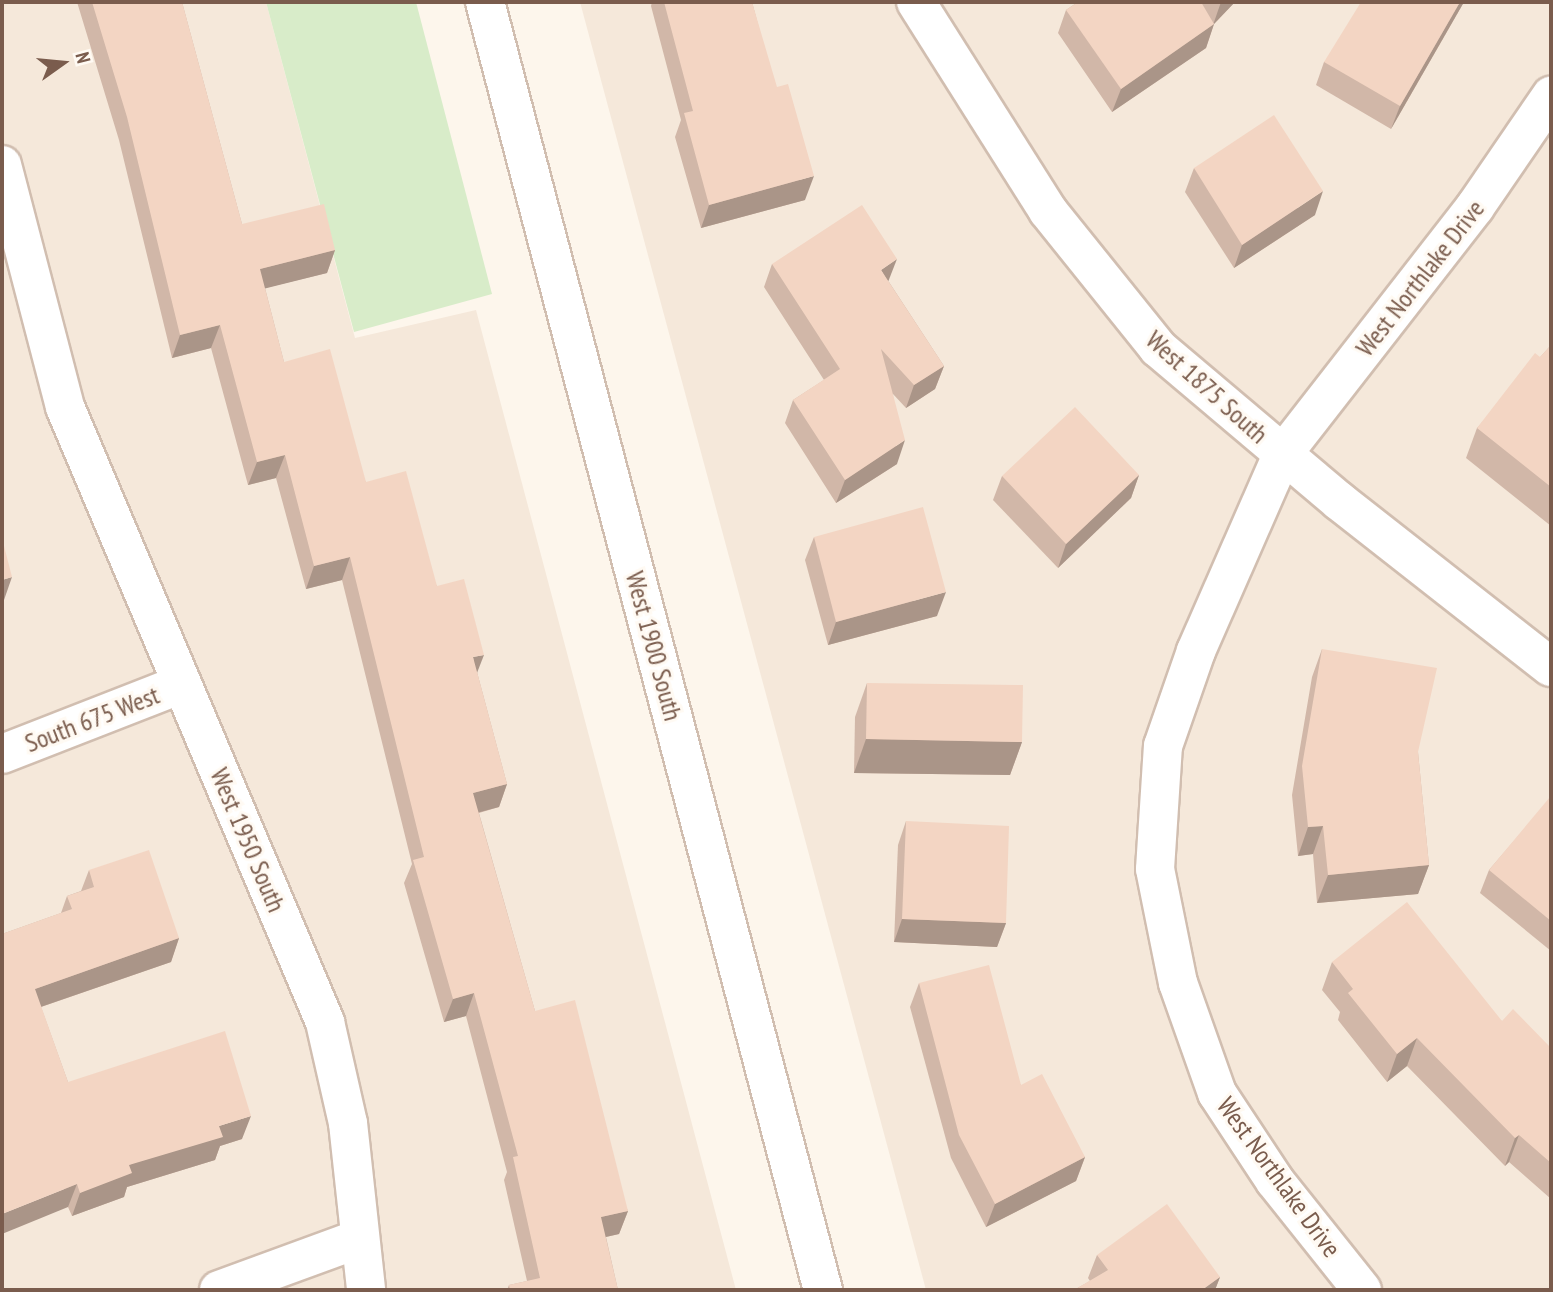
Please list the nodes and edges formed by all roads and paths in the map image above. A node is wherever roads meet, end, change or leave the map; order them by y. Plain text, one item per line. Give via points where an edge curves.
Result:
1 (485, 2) edge
2 (916, 2) edge
3 (1551, 96) edge
4 (2, 165) edge
5 (1282, 455) junction
6 (1551, 667) edge
7 (182, 684) junction
8 (2, 754) edge
9 (358, 1239) junction
10 (219, 1290) edge
11 (366, 1290) edge
12 (823, 1290) edge
13 (1362, 1290) edge

1 - 12 street, West 1900 South
2 - 5 street, West 1875 South via 1048,211 1158,348
3 - 5 street, West Northlake Drive via 1475,207
4 - 7 street, West 1950 South via 65,407
5 - 6 street, West 1875 South
5 - 13 street, West Northlake Drive via 1196,651 1163,746 1155,869 1178,984 1217,1093 1275,1181
7 - 8 street, South 675 West
7 - 9 street, West 1950 South via 325,1022 348,1122
9 - 10 street
9 - 11 street, West 1950 South

